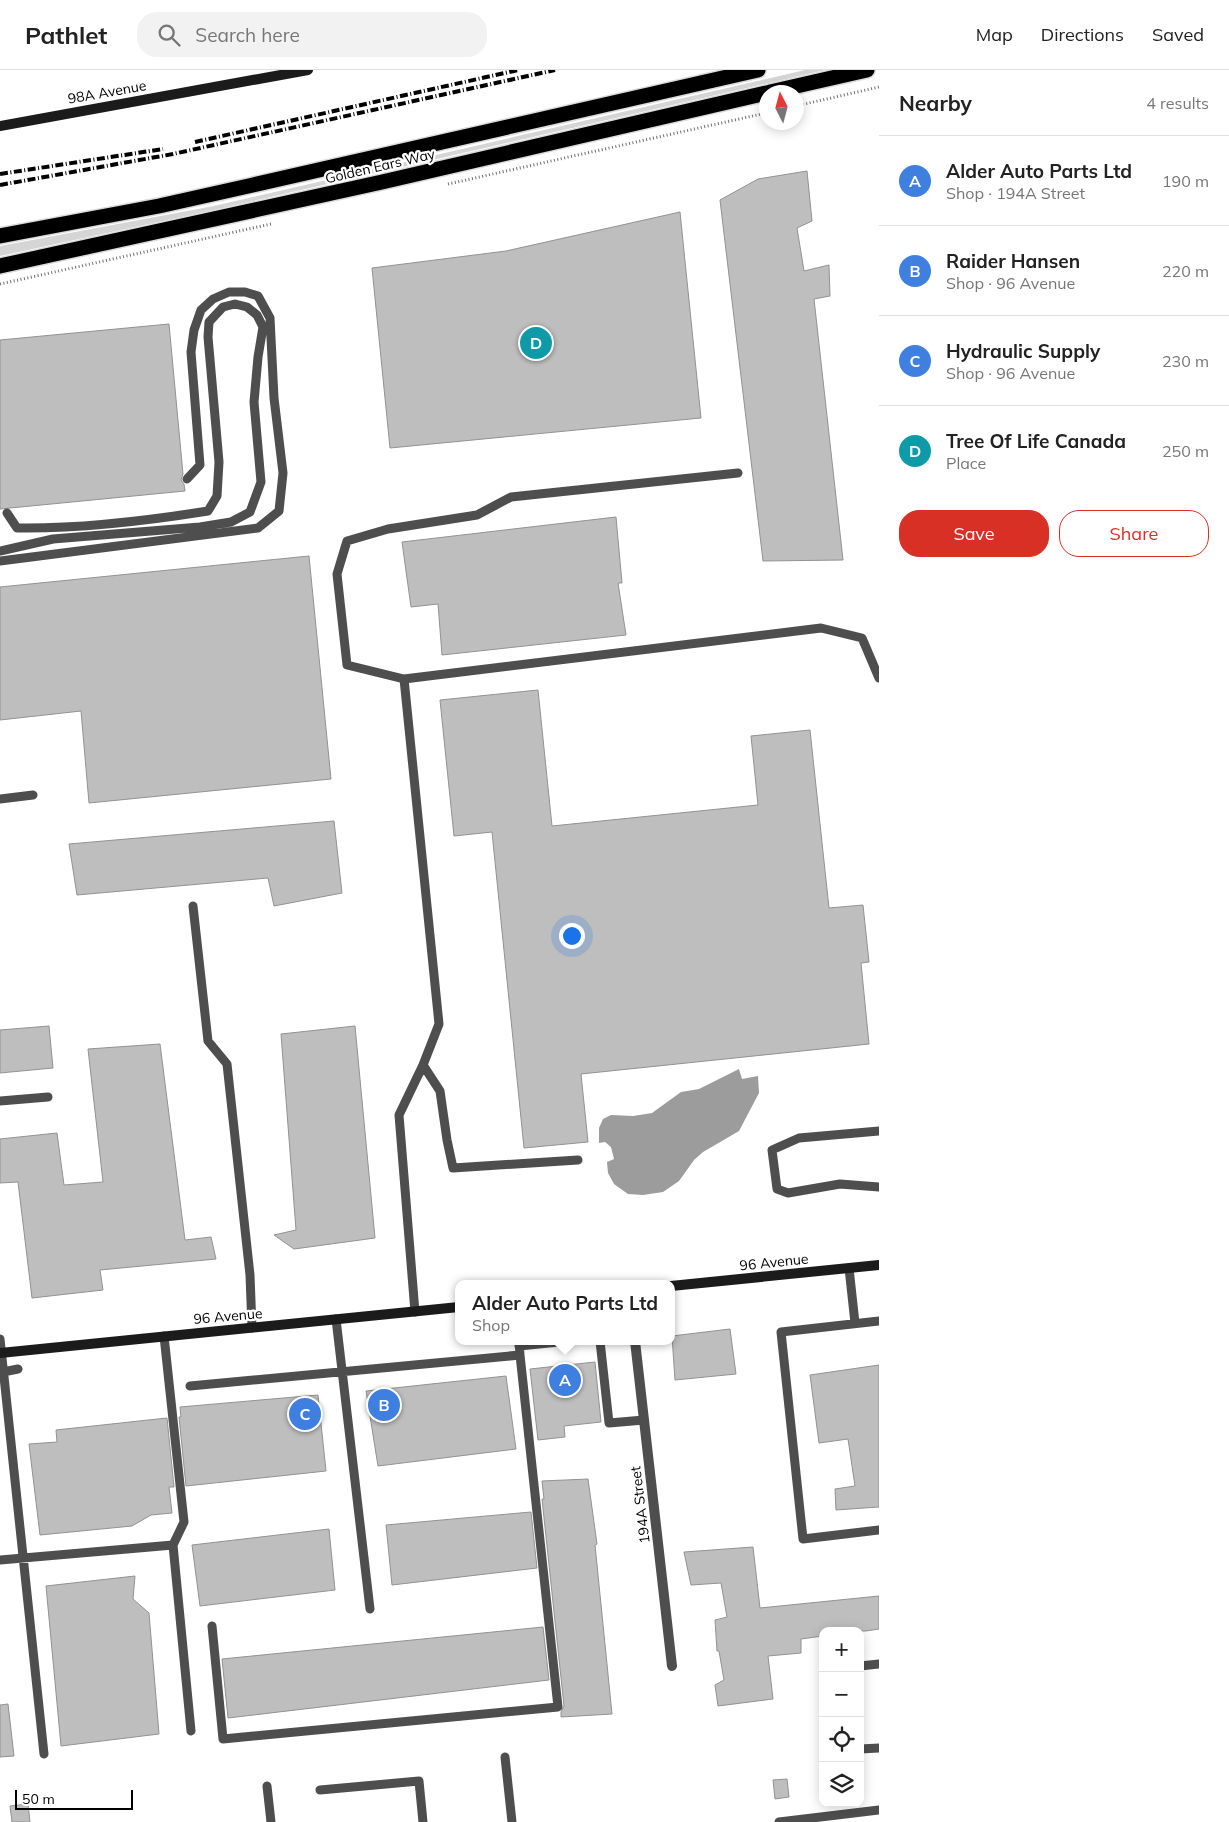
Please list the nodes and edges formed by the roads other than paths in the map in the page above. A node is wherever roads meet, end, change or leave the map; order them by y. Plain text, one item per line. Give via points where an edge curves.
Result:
1 (308, 70) edge
2 (758, 70) edge
3 (866, 70) edge
4 (262, 74) edge
5 (802, 85) edge
6 (759, 95) edge
7 (0, 126) edge
8 (0, 236) edge
9 (0, 266) edge
10 (738, 473) dead end
11 (187, 479) dead end
12 (7, 513) dead end
13 (0, 551) edge
14 (0, 561) edge
15 (404, 678) junction
16 (879, 678) edge
17 (33, 795) dead end
18 (0, 799) edge
19 (193, 906) dead end
20 (423, 1065) junction
21 (48, 1097) dead end
22 (0, 1101) edge
23 (879, 1131) edge
24 (578, 1160) dead end
25 (879, 1187) edge
26 (879, 1265) edge
27 (850, 1268) junction
28 (675, 1286) edge
29 (455, 1307) edge
30 (415, 1312) junction
31 (336, 1320) junction
32 (879, 1320) edge
33 (855, 1323) junction
34 (252, 1328) junction
35 (164, 1336) junction
36 (0, 1340) edge
37 (536, 1345) edge
38 (600, 1345) edge
39 (635, 1345) edge
40 (519, 1347) edge
41 (1, 1353) edge
42 (18, 1369) dead end
43 (342, 1371) junction
44 (3, 1372) junction
45 (190, 1386) dead end
46 (644, 1420) junction
47 (879, 1530) edge
48 (173, 1545) junction
49 (23, 1558) junction
50 (0, 1560) edge
51 (370, 1609) dead end
52 (212, 1626) dead end
53 (879, 1664) edge
54 (672, 1666) dead end
55 (864, 1666) edge
56 (191, 1731) dead end
57 (879, 1748) edge
58 (864, 1750) edge
59 (44, 1754) dead end
60 (505, 1757) dead end
61 (267, 1786) dead end
62 (320, 1790) dead end
63 (879, 1810) edge
64 (849, 1818) edge
65 (271, 1822) edge
66 (423, 1822) edge
67 (512, 1822) edge
68 (779, 1822) edge

1 - 4 main road, 98A Avenue
2 - 8 highway, Golden Ears Way via 253,186
3 - 5 highway, Golden Ears Way
4 - 7 main road, 98A Avenue
6 - 9 highway, Golden Ears Way
10 - 15 lane via 511,497 477,514 388,529 347,540 337,574 347,665
11 - 14 lane via 200,465 191,352 201,310 213,299 229,292 258,296 270,318 274,398 283,474 279,511 258,528
12 - 13 lane via 17,528 48,528 208,511 217,496 219,462 209,322 223,307 235,304 247,307 257,315 263,327 254,402 261,482 250,512 231,522 200,527 53,539
15 - 16 lane via 821,628 862,638
15 - 20 lane via 439,1024
17 - 18 lane
19 - 34 lane via 208,1041 227,1064 250,1276
20 - 24 lane via 440,1091 453,1168
20 - 30 lane via 399,1115
21 - 22 lane
23 - 25 lane via 799,1138 772,1150 777,1188 788,1194 840,1184
26 - 27 main road, 96 Avenue
27 - 28 main road, 96 Avenue
27 - 33 lane
29 - 30 main road, 96 Avenue
30 - 31 main road, 96 Avenue
31 - 34 main road, 96 Avenue
31 - 43 lane
32 - 33 lane
33 - 47 lane via 781,1332 803,1539
34 - 35 main road, 96 Avenue
35 - 41 main road, 96 Avenue
35 - 48 lane via 184,1522
36 - 41 lane
37 - 40 lane
38 - 46 lane via 610,1423
39 - 46 street, 194A Street
40 - 43 lane
40 - 52 lane via 558,1707 223,1740
41 - 44 lane
42 - 44 lane
43 - 45 lane
43 - 51 lane
44 - 49 lane
46 - 54 street, 194A Street
48 - 49 lane
48 - 56 lane
49 - 50 lane
49 - 59 lane
53 - 55 lane
57 - 58 lane
60 - 67 lane
61 - 65 lane
62 - 66 lane via 419,1781
63 - 64 lane
64 - 68 lane

